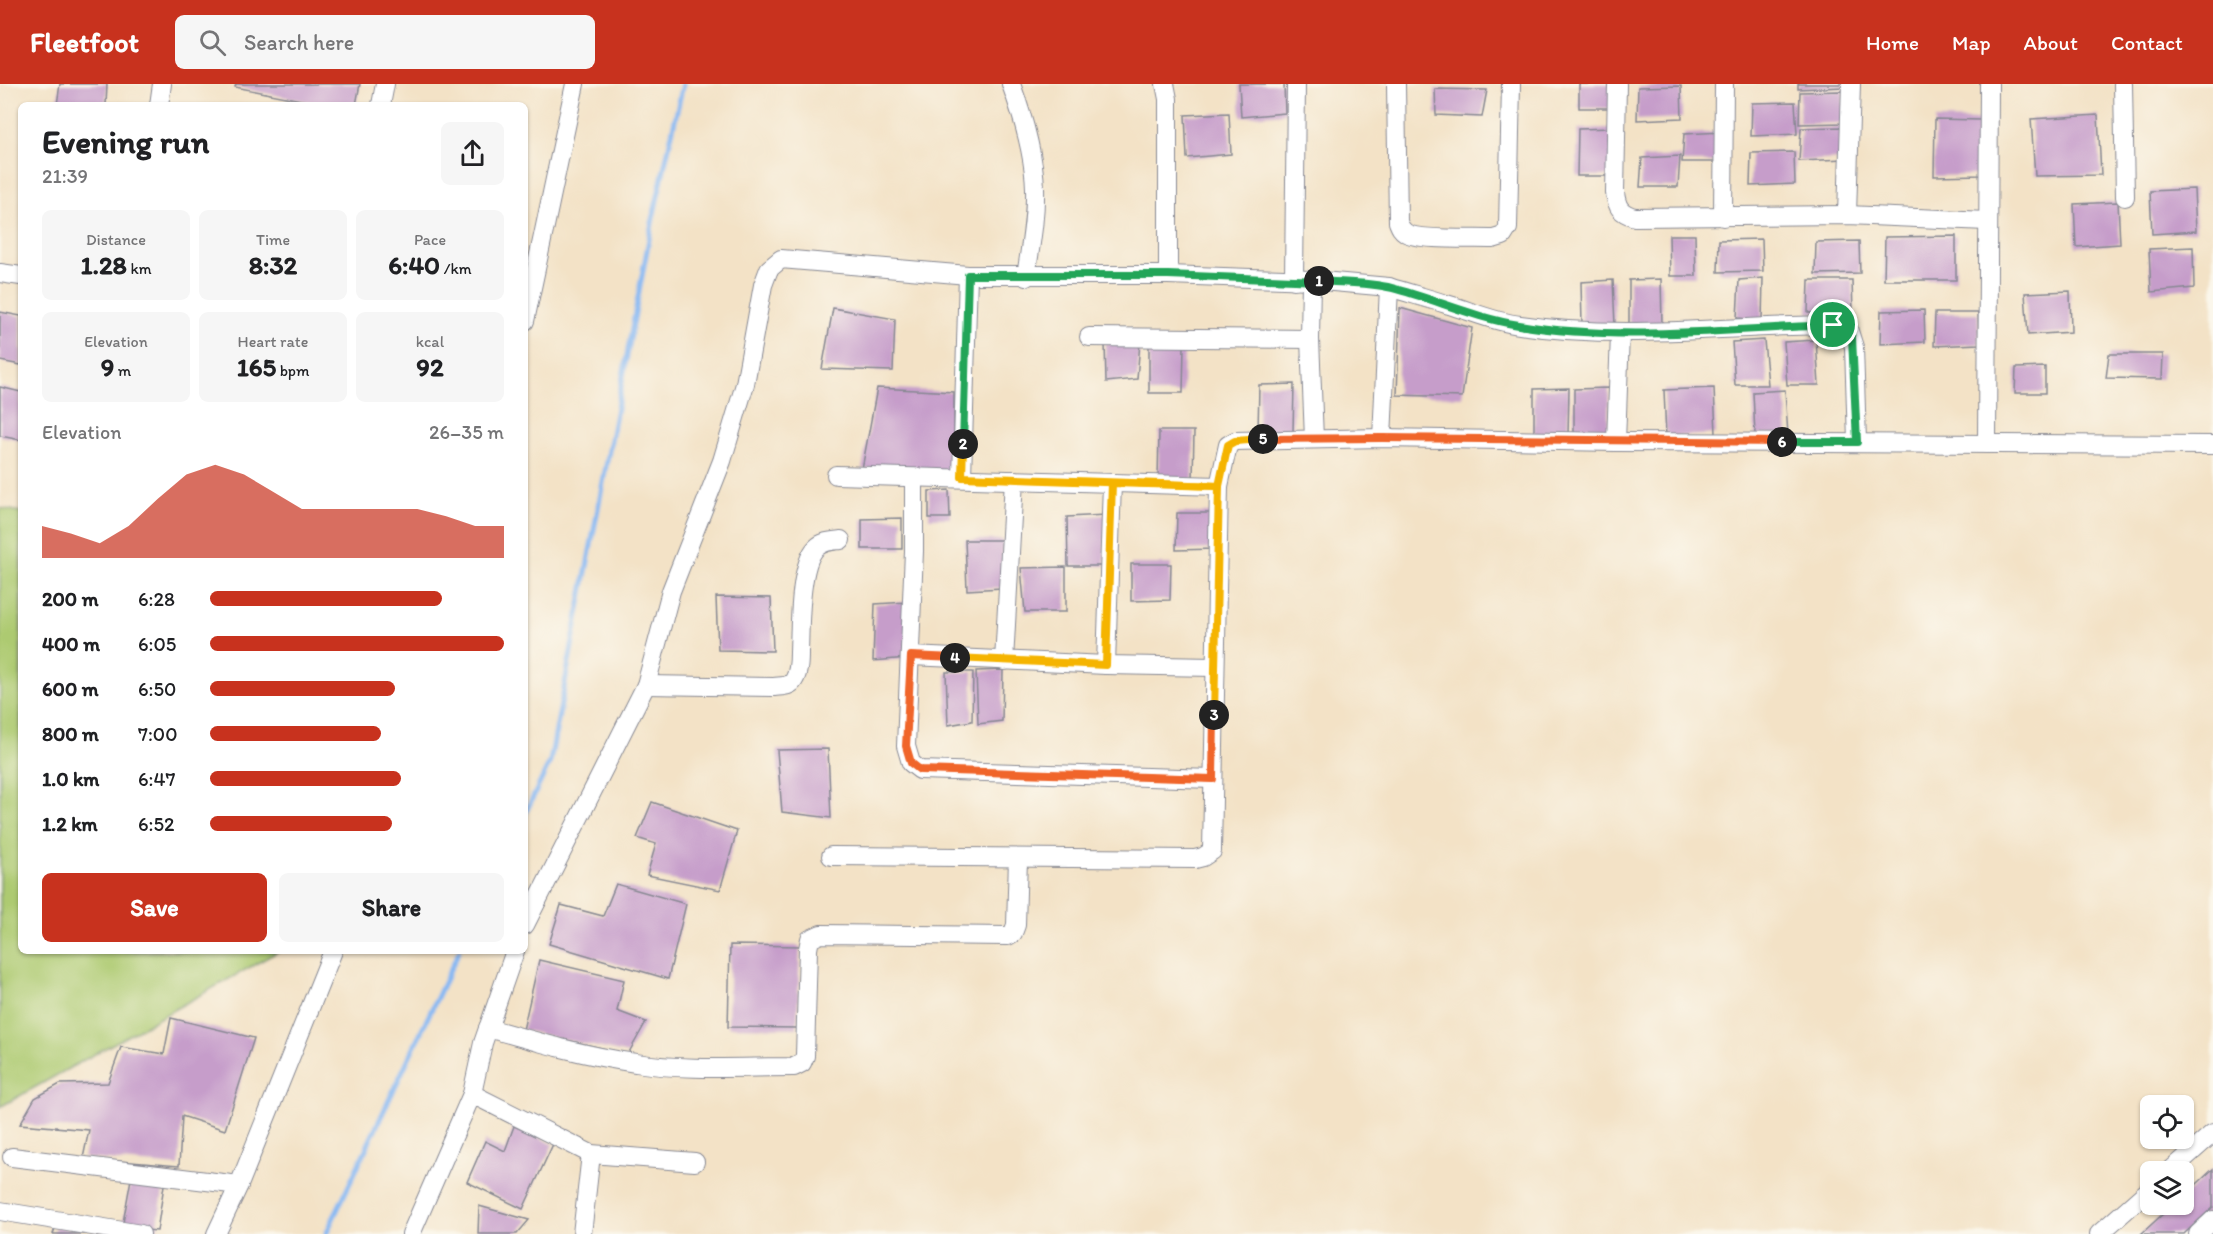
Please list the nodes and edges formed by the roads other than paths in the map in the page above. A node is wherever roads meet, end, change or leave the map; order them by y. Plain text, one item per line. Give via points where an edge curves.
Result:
1 (162, 84) edge
2 (386, 84) edge
3 (574, 84) edge
4 (1011, 84) edge
5 (1165, 84) edge
6 (1296, 84) edge
7 (1396, 84) edge
8 (1511, 84) edge
9 (1617, 84) edge
10 (1724, 84) edge
11 (1851, 84) edge
12 (1989, 84) edge
13 (2123, 84) edge
14 (159, 102) edge
15 (382, 102) edge
16 (2125, 197) dead end
17 (1847, 215) junction
18 (1723, 217) junction
19 (1987, 221) junction
20 (0, 273) edge
21 (968, 275) junction
22 (1168, 275) junction
23 (18, 276) edge
24 (1026, 277) junction
25 (1303, 280) junction
26 (1389, 287) junction
27 (528, 306) edge
28 (1620, 334) junction
29 (1089, 337) dead end
30 (1310, 339) junction
31 (1382, 438) junction
32 (1314, 439) junction
33 (1616, 442) junction
34 (1857, 442) junction
35 (1987, 444) junction
36 (2213, 445) edge
37 (836, 475) dead end
38 (962, 477) junction
39 (914, 478) junction
40 (1014, 480) junction
41 (1112, 483) junction
42 (1219, 486) junction
43 (842, 540) dead end
44 (911, 656) junction
45 (1004, 661) junction
46 (1106, 665) junction
47 (1214, 667) junction
48 (646, 686) junction
49 (1213, 779) junction
50 (831, 856) dead end
51 (1018, 858) junction
52 (528, 919) edge
53 (332, 954) edge
54 (514, 954) edge
55 (488, 1028) junction
56 (472, 1094) junction
57 (2213, 1133) edge
58 (591, 1154) junction
59 (12, 1157) dead end
60 (2181, 1161) edge
61 (695, 1162) dead end
62 (239, 1185) junction
63 (2140, 1198) edge
64 (0, 1211) edge
65 (2213, 1220) edge
66 (94, 1230) edge
67 (141, 1234) edge
68 (216, 1234) edge
69 (411, 1234) edge
70 (582, 1234) edge
71 (2099, 1234) edge
72 (2198, 1234) edge

1 - 14 street
2 - 15 street
3 - 27 street
4 - 24 street via 1030,151 1035,188
5 - 22 street
6 - 25 street
7 - 8 street via 1401,230 1422,237 1493,239 1503,236 1508,228
9 - 18 street via 1615,193 1623,214
10 - 18 street
11 - 17 street
12 - 19 street
13 - 16 street
17 - 18 street
17 - 19 street
19 - 35 street
20 - 23 street
21 - 24 street
21 - 38 street
21 - 48 street via 781,259 769,269 745,384 722,461 671,591
22 - 24 street
22 - 25 street
25 - 26 street
25 - 30 street
26 - 28 street via 1518,325
26 - 31 street
28 - 33 street
28 - 34 street via 1833,325 1848,328 1854,347
29 - 30 street
30 - 32 street
31 - 32 street
31 - 33 street
32 - 42 street via 1235,441 1228,445
33 - 34 street
34 - 35 street
35 - 36 street
37 - 39 street
38 - 39 street
38 - 40 street
39 - 44 street
40 - 41 street
40 - 45 street
41 - 42 street
41 - 46 street
42 - 47 street
43 - 48 street via 825,542 808,559 798,667 789,686
44 - 45 street
44 - 49 street via 906,746 911,763 920,770
45 - 46 street
46 - 47 street
47 - 49 street
48 - 52 street
49 - 51 street via 1212,851 1203,857
50 - 51 street
51 - 55 street via 1016,924 1008,936 821,934 810,939 806,1056 794,1067 639,1064 568,1051
53 - 62 street
54 - 55 street
55 - 56 street
56 - 58 street
56 - 69 street
57 - 60 street
58 - 61 street
58 - 70 street
59 - 62 street
62 - 68 street
63 - 71 street
64 - 66 street
65 - 72 street
66 - 67 street

